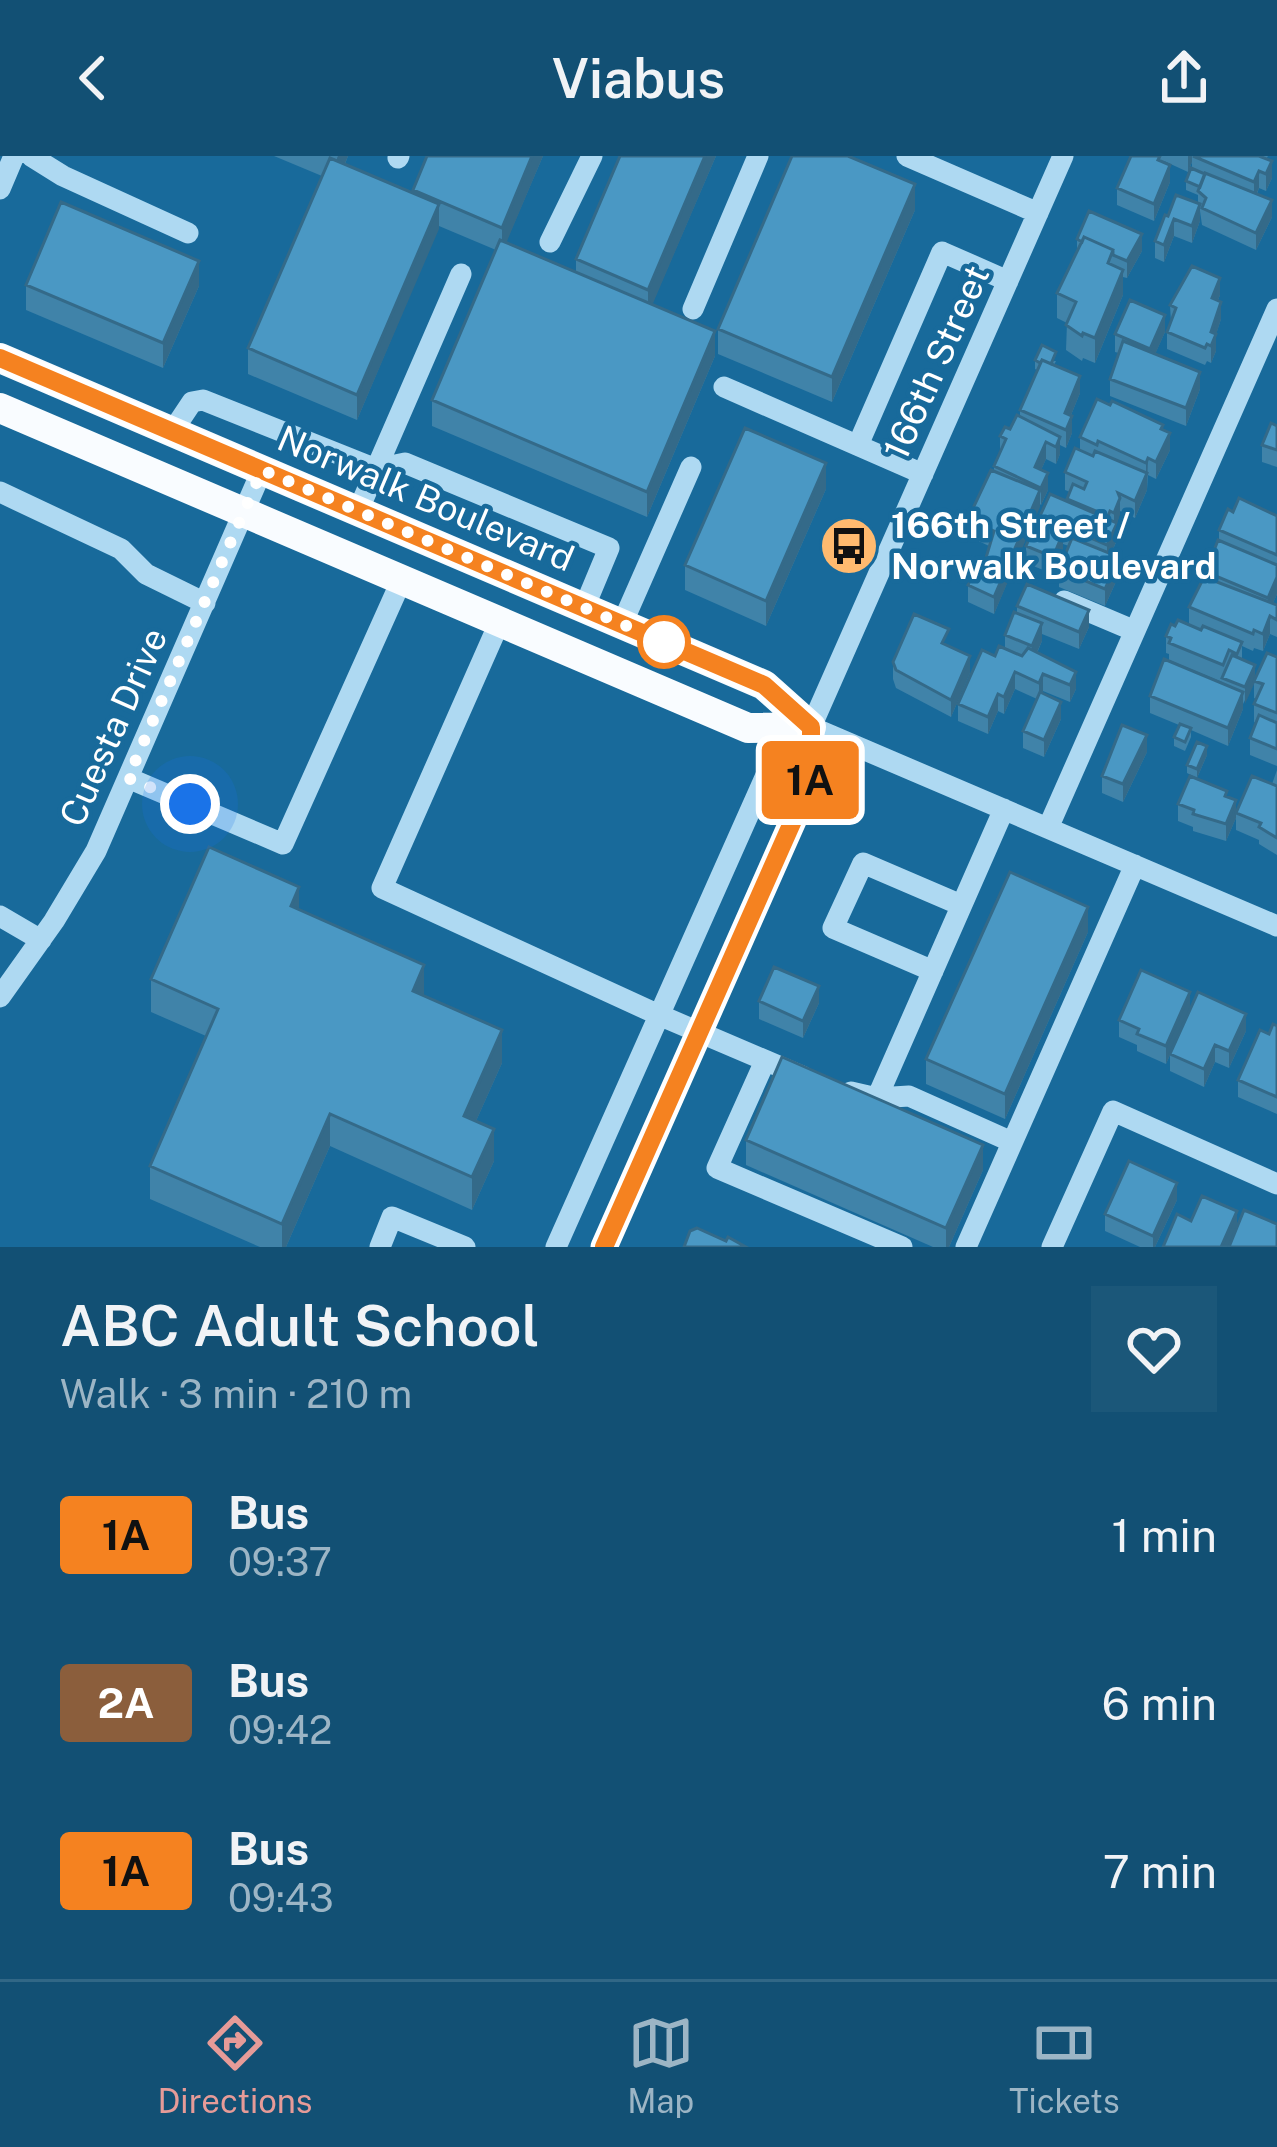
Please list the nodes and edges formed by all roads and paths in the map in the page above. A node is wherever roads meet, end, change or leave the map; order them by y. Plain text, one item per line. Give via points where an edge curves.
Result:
1 (14, 156) edge
2 (31, 156) edge
3 (592, 156) edge
4 (758, 156) edge
5 (907, 156) edge
6 (1064, 156) edge
7 (958, 166) edge
8 (0, 189) edge
9 (1038, 213) junction
10 (188, 233) dead end
11 (550, 242) dead end
12 (460, 274) dead end
13 (1008, 281) junction
14 (693, 309) dead end
15 (1277, 309) edge
16 (0, 358) edge
17 (724, 387) dead end
18 (0, 408) edge
19 (172, 432) junction
20 (858, 445) junction
21 (691, 467) dead end
22 (376, 469) junction
23 (262, 470) junction
24 (923, 474) junction
25 (0, 492) edge
26 (244, 512) junction
27 (358, 512) junction
28 (402, 579) junction
29 (1036, 589) edge
30 (205, 603) junction
31 (584, 608) junction
32 (500, 621) junction
33 (622, 624) junction
34 (1135, 631) junction
35 (811, 727) junction
36 (128, 778) junction
37 (1004, 809) junction
38 (1048, 828) junction
39 (1135, 865) junction
40 (962, 905) junction
41 (0, 916) edge
42 (1277, 926) edge
43 (41, 940) junction
44 (933, 971) junction
45 (0, 998) edge
46 (659, 1015) junction
47 (699, 1033) junction
48 (765, 1061) junction
49 (877, 1098) junction
50 (1012, 1142) junction
51 (1277, 1184) edge
52 (380, 1247) edge
53 (465, 1247) edge
54 (556, 1247) edge
55 (604, 1247) edge
56 (902, 1247) edge
57 (966, 1247) edge
58 (1052, 1247) edge

1 - 8 street
2 - 10 street
3 - 11 street
4 - 14 street
5 - 7 street
6 - 9 street, 166th Street
7 - 9 street
9 - 13 street, 166th Street
12 - 22 street
13 - 20 street via 942,252
13 - 24 street, 166th Street
15 - 34 street
16 - 19 main road, Norwalk Boulevard
17 - 20 street
18 - 26 main road, Norwalk Boulevard
19 - 22 street via 192,402 203,400
19 - 23 main road, Norwalk Boulevard
20 - 24 street
21 - 33 street
22 - 27 street
22 - 31 street via 405,463 609,548
23 - 26 street, Cuesta Drive
23 - 27 main road, Norwalk Boulevard
24 - 35 street, 166th Street
25 - 30 street via 121,549 146,574
26 - 28 main road, Norwalk Boulevard
26 - 30 street, Cuesta Drive
27 - 31 main road, Norwalk Boulevard
28 - 32 main road, Norwalk Boulevard
28 - 36 street via 292,848
29 - 34 street
30 - 36 street, Cuesta Drive
31 - 33 main road, Norwalk Boulevard
32 - 35 main road, Norwalk Boulevard via 748,728
32 - 46 street via 377,886
33 - 35 main road, Norwalk Boulevard via 764,685
34 - 38 street
35 - 37 street, Norwalk Boulevard
35 - 46 street, 166th Street via 771,764
35 - 47 street, 166th Street via 811,780
36 - 43 street, Cuesta Drive
37 - 38 street, Norwalk Boulevard
37 - 40 street
38 - 39 street, Norwalk Boulevard
39 - 42 street, Norwalk Boulevard
39 - 50 street
40 - 44 street
40 - 44 street via 863,862 833,928
41 - 43 street
43 - 45 street, Cuesta Drive
44 - 49 street
46 - 47 street
46 - 54 street, 166th Street
47 - 48 street
47 - 55 street, 166th Street
48 - 49 street
48 - 56 street via 717,1168
49 - 50 street via 909,1096
50 - 57 street
51 - 58 street via 1113,1111
52 - 53 street via 392,1217

